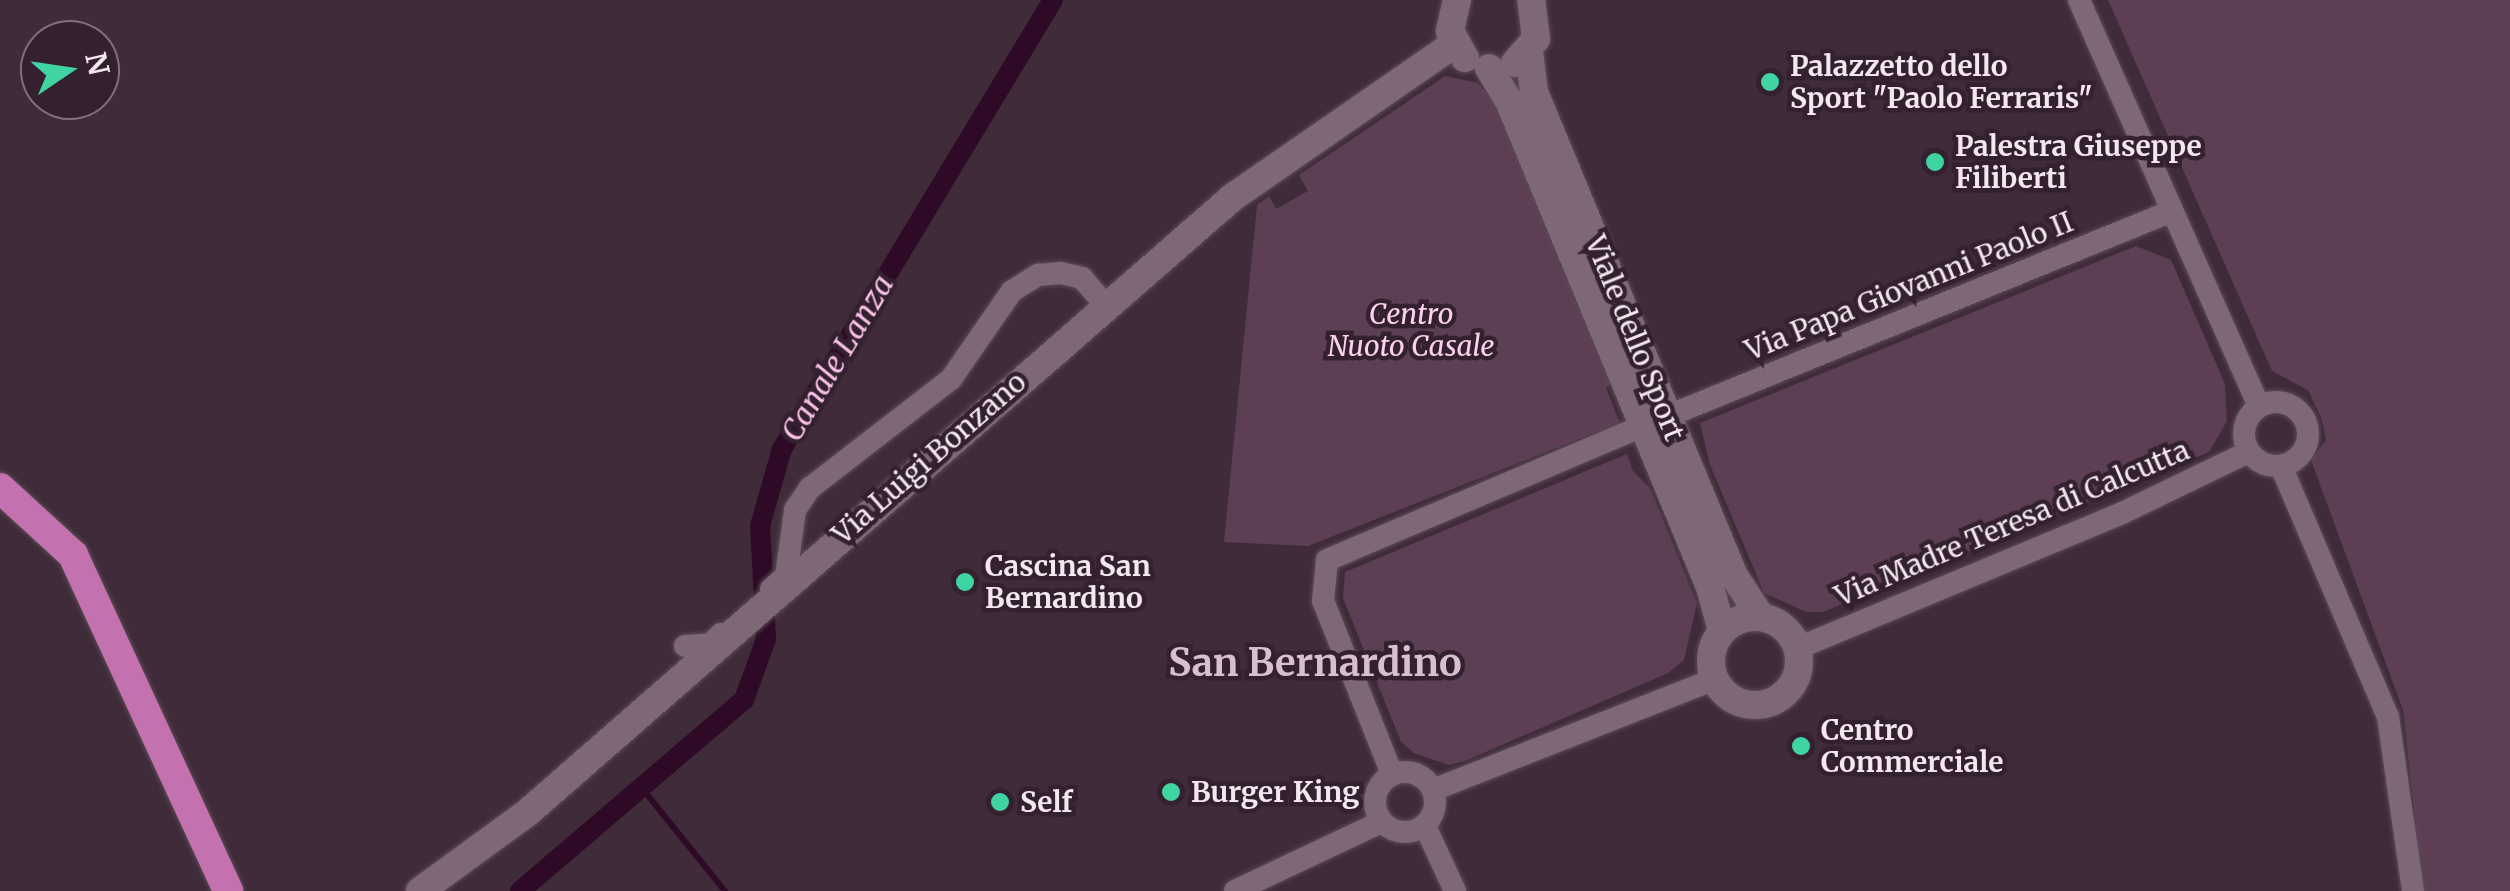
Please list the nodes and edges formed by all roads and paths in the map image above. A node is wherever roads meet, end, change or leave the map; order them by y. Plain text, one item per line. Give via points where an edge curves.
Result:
1 (1457, 0) edge
2 (1532, 0) edge
3 (2079, 0) edge
4 (1454, 44) junction
5 (1530, 52) junction
6 (1488, 68) junction
7 (2172, 211) junction
8 (1106, 306) junction
9 (2259, 406) junction
10 (1656, 421) junction
11 (2248, 452) junction
12 (2282, 466) junction
13 (0, 488) edge
14 (0, 508) edge
15 (35, 515) junction
16 (1761, 616) junction
17 (1722, 631) junction
18 (685, 646) dead end
19 (1798, 648) junction
20 (1715, 680) junction
21 (1392, 774) junction
22 (1433, 790) junction
23 (1381, 822) junction
24 (1425, 826) junction
25 (212, 848) junction
26 (228, 891) edge
27 (256, 891) edge
28 (420, 891) edge
29 (1235, 891) edge
30 (1455, 891) edge
31 (2413, 891) edge

1 - 4 street via 1450,16
2 - 5 street, Viale dello Sport via 1539,25
3 - 7 street
4 - 6 street
4 - 8 street, Via Luigi Bonzano via 1233,197
5 - 6 street via 1518,62
5 - 10 street, Viale dello Sport via 1534,92
6 - 10 street, Viale dello Sport
7 - 9 street
7 - 10 street, Via Papa Giovanni Paolo II
8 - 18 street via 1082,278 1061,273 1038,275 1012,291 951,379 810,488 795,510 786,576 711,644
8 - 28 street, Via Luigi Bonzano via 527,812
9 - 11 street via 2245,422
9 - 12 street via 2289,404 2308,428 2305,448
10 - 16 street, Viale dello Sport
10 - 17 street, Viale dello Sport
10 - 21 street, Via Papa Giovanni Paolo II via 1326,560 1323,601
11 - 12 street via 2263,464
11 - 19 street, Via Madre Teresa di Calcutta via 2122,513
12 - 31 street via 2388,717
13 - 15 highway
14 - 15 highway
15 - 25 highway via 73,554
16 - 17 street
16 - 19 street via 1784,627
17 - 20 street via 1711,654
19 - 20 street via 1795,680 1771,703 1738,702
20 - 22 street
21 - 22 street via 1420,776
21 - 23 street via 1375,795
22 - 24 street via 1434,810
23 - 24 street via 1397,832
23 - 29 street
24 - 30 street
25 - 26 highway
25 - 27 highway via 230,874

